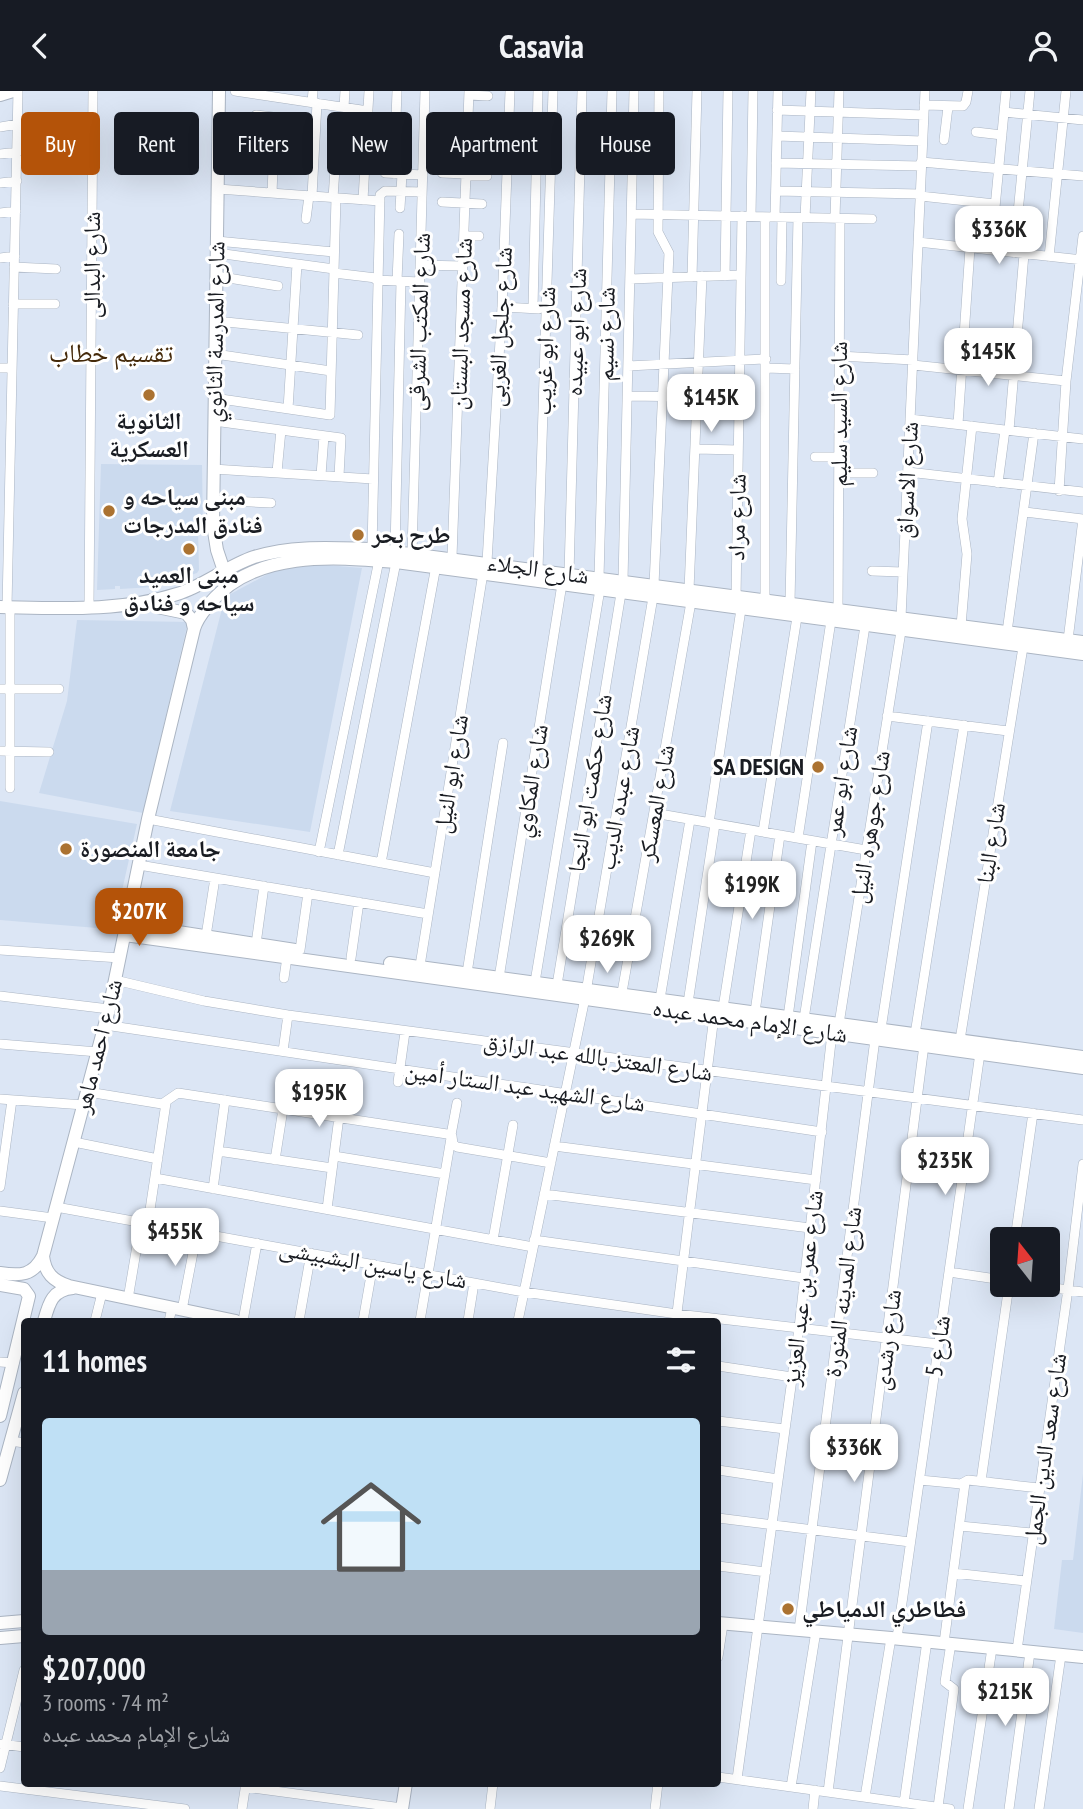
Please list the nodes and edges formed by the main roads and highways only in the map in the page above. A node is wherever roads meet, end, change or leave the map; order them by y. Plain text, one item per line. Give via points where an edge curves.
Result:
1 (13, 91) edge
2 (219, 91) edge
3 (0, 95) edge
4 (284, 556) junction
5 (396, 556) junction
6 (485, 568) junction
7 (224, 571) junction
8 (566, 579) junction
9 (152, 600) junction
10 (738, 605) junction
11 (6, 607) edge
12 (208, 607) joint
13 (834, 613) junction
14 (901, 625) junction
15 (194, 629) junction
16 (1083, 642) edge
17 (1041, 643) junction
18 (1083, 654) edge
19 (126, 930) junction
20 (419, 971) junction
21 (586, 994) junction
22 (621, 999) junction
23 (719, 1012) junction
24 (836, 1028) junction
25 (878, 1034) junction
26 (940, 1042) junction
27 (1083, 1057) edge
28 (1083, 1067) edge
29 (43, 1256) junction
30 (0, 1273) edge
31 (0, 1286) edge
32 (74, 1288) junction
33 (24, 1318) edge
34 (45, 1318) edge
35 (221, 1318) edge
36 (21, 1333) edge
37 (2, 1401) edge
38 (21, 1404) edge
39 (0, 1416) edge
40 (0, 1480) edge
41 (21, 1621) edge
42 (0, 1623) edge
43 (721, 1624) edge
44 (21, 1636) edge
45 (0, 1637) edge
46 (1083, 1657) edge
47 (406, 1787) edge
48 (412, 1787) edge
49 (404, 1809) edge

1 - 3 main road
2 - 7 main road, شارع المدرسة الثانوي via 213,500 214,537
4 - 5 main road, شارع الجلاء via 379,560
4 - 5 main road, شارع الجلاء via 308,547 372,548
4 - 7 main road, شارع الجلاء via 253,558
4 - 12 main road, شارع الجلاء via 234,582
5 - 6 main road, شارع الجلاء via 436,566
5 - 6 main road, شارع الجلاء via 412,553 452,558
6 - 8 main road, شارع الجلاء
6 - 8 main road, شارع الجلاء via 538,569
7 - 9 main road, شارع الجلاء via 177,594
8 - 10 main road, شارع الجلاء
9 - 11 main road, شارع الجلاء
9 - 15 main road via 157,607 186,613
10 - 13 main road, شارع الجلاء via 796,617
10 - 13 main road, شارع الجلاء via 765,600
12 - 15 main road, شارع احمد ماهر
13 - 14 main road, شارع الجلاء
13 - 14 main road, شارع الجلاء via 865,627
14 - 17 main road, شارع الجلاء via 961,626 1007,632
14 - 17 main road, شارع الجلاء via 1023,647
15 - 19 main road, شارع احمد ماهر
16 - 17 main road, شارع الجلاء
17 - 18 main road, شارع الجلاء
19 - 20 main road, شارع الإمام محمد عبده via 287,957
19 - 20 main road, شارع الإمام محمد عبده via 206,936
19 - 29 main road, شارع احمد ماهر
20 - 21 main road, شارع الإمام محمد عبده
20 - 21 main road, شارع الإمام محمد عبده via 557,985
21 - 22 main road, شارع الإمام محمد عبده
22 - 23 main road, شارع الإمام محمد عبده
22 - 23 main road, شارع الإمام محمد عبده via 660,999
23 - 24 main road, شارع الإمام محمد عبده
23 - 24 main road, شارع الإمام محمد عبده via 755,1012
24 - 25 main road, شارع الإمام محمد عبده
25 - 26 main road, شارع الإمام محمد عبده via 915,1034
25 - 26 main road, شارع الإمام محمد عبده via 924,1045
26 - 27 main road, شارع الإمام محمد عبده via 960,1040
26 - 28 main road, شارع الإمام محمد عبده via 980,1053
29 - 30 main road, شارع احمد ماهر via 25,1275
29 - 32 main road via 46,1270 55,1280
31 - 33 main road via 28,1292
32 - 34 main road via 53,1296
32 - 35 main road
36 - 37 main road
37 - 39 main road
38 - 40 main road
41 - 42 main road
43 - 46 main road
44 - 45 main road
47 - 49 main road
48 - 49 main road

